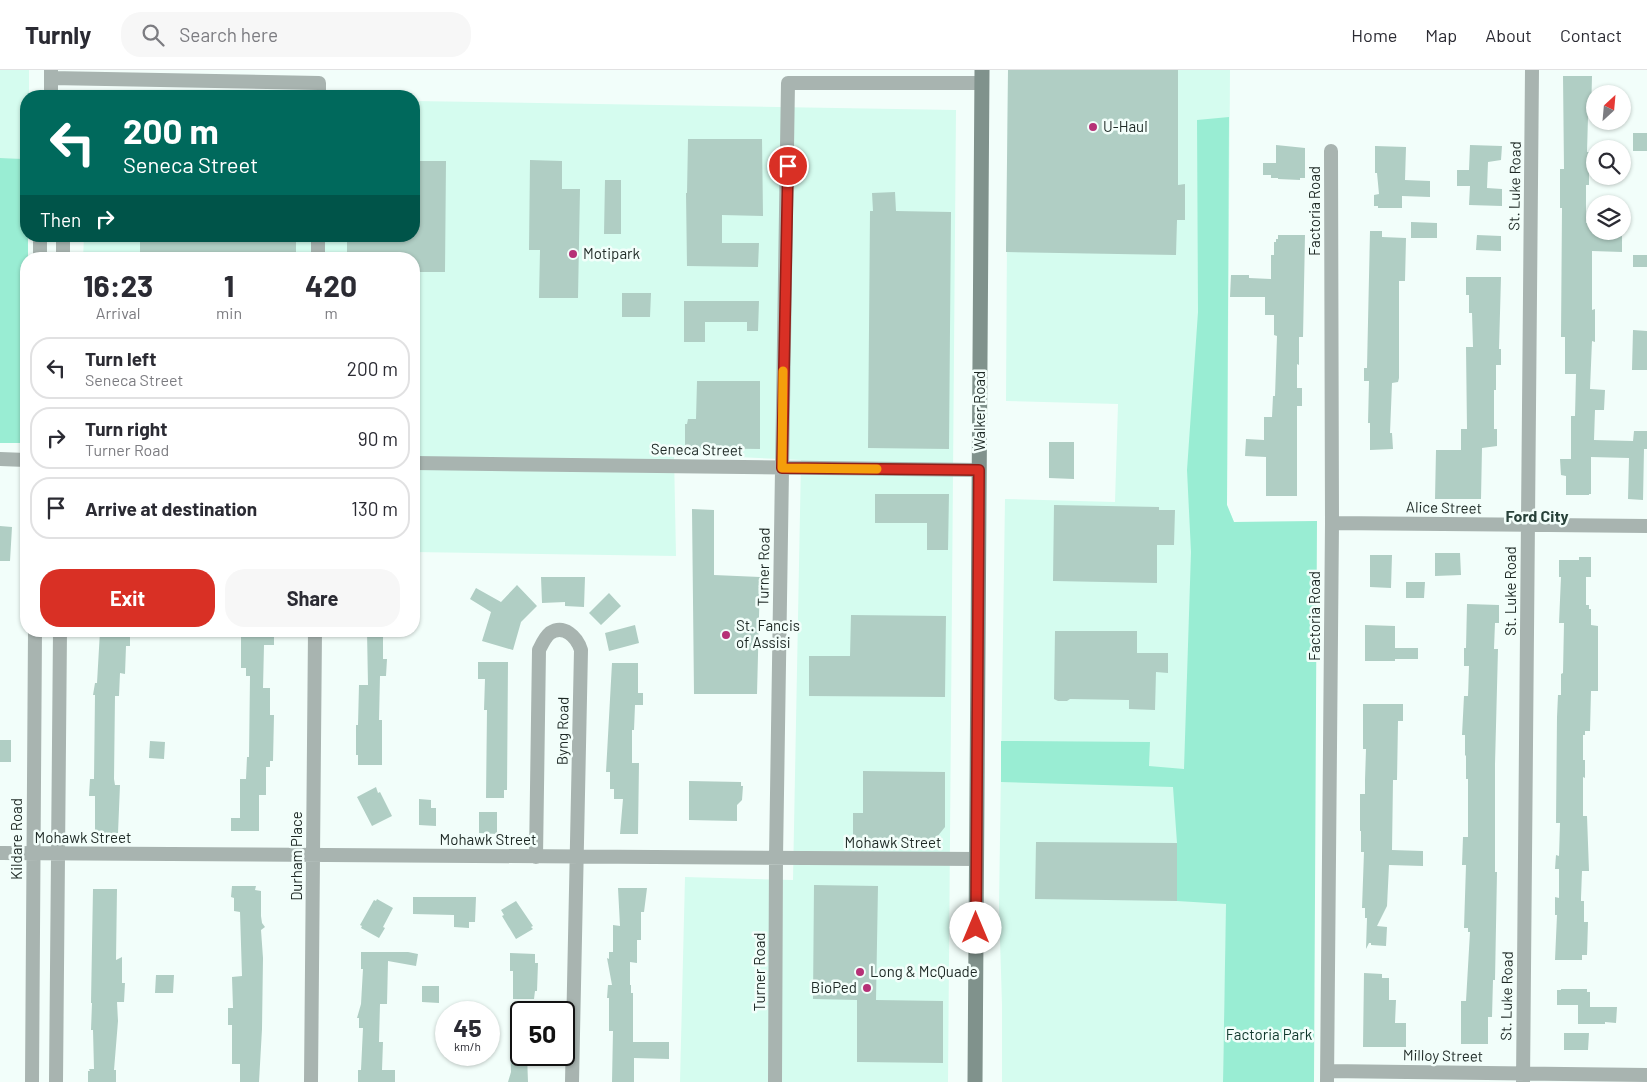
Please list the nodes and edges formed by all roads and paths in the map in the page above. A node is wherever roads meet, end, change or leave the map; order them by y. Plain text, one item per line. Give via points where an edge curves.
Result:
1 (1532, 70) edge
2 (51, 74) edge
3 (982, 77) edge
4 (51, 90) edge
5 (319, 90) edge
6 (1331, 151) dead end
7 (0, 459) edge
8 (20, 460) edge
9 (420, 464) edge
10 (782, 468) junction
11 (979, 470) junction
12 (1332, 523) junction
13 (1528, 525) junction
14 (1647, 526) edge
15 (35, 637) edge
16 (60, 637) edge
17 (315, 637) edge
18 (0, 853) edge
19 (33, 854) junction
20 (58, 854) junction
21 (313, 855) junction
22 (536, 857) junction
23 (577, 857) junction
24 (776, 858) junction
25 (977, 860) junction
26 (32, 1046) junction
27 (56, 1046) junction
28 (1647, 1075) edge
29 (1328, 1076) edge
30 (1523, 1078) edge
31 (32, 1082) edge
32 (56, 1082) edge
33 (311, 1082) edge
34 (572, 1082) edge
35 (775, 1082) edge
36 (975, 1082) edge

1 - 13 street, St. Luke Road
2 - 4 street
2 - 5 street
3 - 10 street, Turner Road via 788,83
3 - 11 main road, Walker Road
6 - 12 street, Factoria Road
7 - 8 street
9 - 10 street, Seneca Street
10 - 11 street, Seneca Street
10 - 24 street, Turner Road
11 - 25 main road, Walker Road
12 - 13 street, Alice Street
12 - 29 street, Factoria Road
13 - 14 street, Alice Street
13 - 30 street, St. Luke Road
15 - 19 street, Kildare Road
16 - 20 street
17 - 21 street, Durham Place
18 - 19 street, Mohawk Street
19 - 20 street, Mohawk Street
19 - 26 street, Kildare Road
20 - 21 street, Mohawk Street
20 - 27 street
21 - 22 street, Mohawk Street
21 - 33 street, Durham Place
22 - 23 street, Mohawk Street
22 - 23 street, Byng Road via 539,650 552,632 560,630 570,632 581,650
23 - 24 street, Mohawk Street
23 - 34 street, Byng Road
24 - 25 street, Mohawk Street
24 - 35 street, Turner Road
25 - 36 main road, Walker Road
26 - 27 street
26 - 31 street, Kildare Road
27 - 32 street
28 - 30 street, Milloy Street
29 - 30 street, Milloy Street

